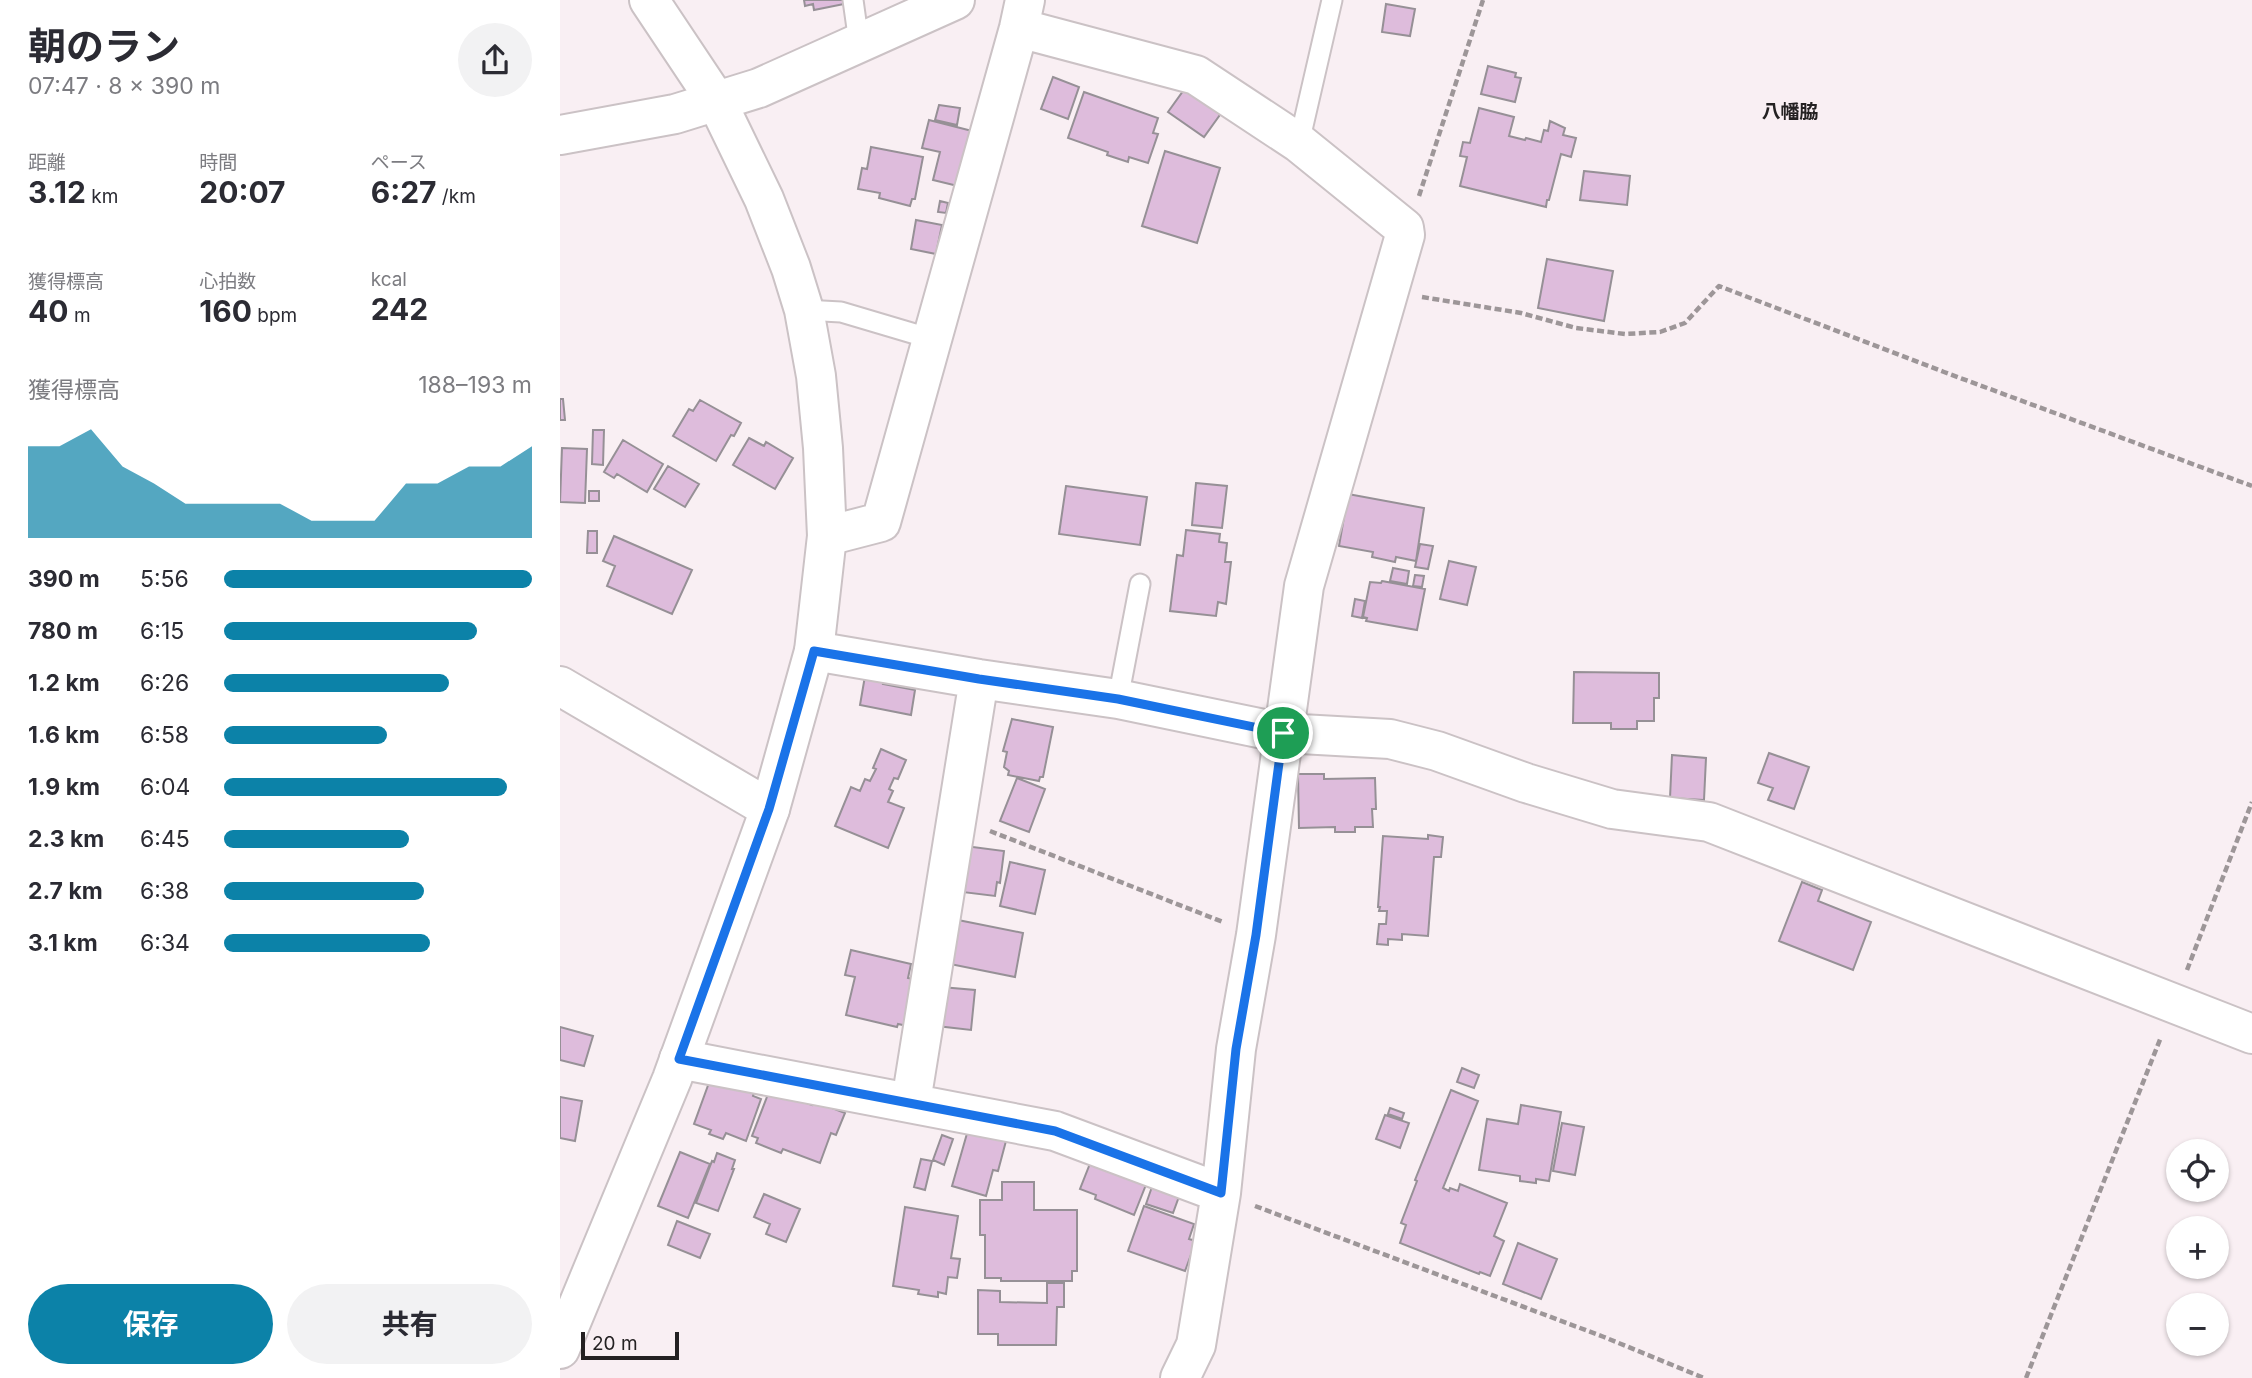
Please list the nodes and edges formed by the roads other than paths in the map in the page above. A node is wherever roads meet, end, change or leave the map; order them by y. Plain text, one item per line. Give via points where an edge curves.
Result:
1 (649, 0) edge
2 (853, 0) edge
3 (955, 0) edge
4 (1332, 0) edge
5 (1022, 14) edge
6 (859, 43) junction
7 (717, 102) junction
8 (560, 135) edge
9 (1299, 143) junction
10 (804, 310) junction
11 (932, 338) junction
12 (827, 536) junction
13 (1140, 584) dead end
14 (814, 651) junction
15 (979, 679) junction
16 (560, 686) edge
17 (1118, 699) junction
18 (1283, 733) junction
19 (769, 809) junction
20 (2252, 1034) edge
21 (679, 1059) junction
22 (911, 1102) junction
23 (1221, 1193) junction
24 (561, 1344) edge
25 (1180, 1378) edge

1 - 7 street
2 - 6 lane
3 - 6 street
4 - 9 lane
5 - 9 street via 1196,75
5 - 11 street
6 - 7 street
7 - 8 street
7 - 10 street via 764,199
9 - 18 street via 1404,228 1405,235 1304,586
10 - 11 lane via 841,312
10 - 12 street via 817,388
11 - 12 street via 881,522
12 - 14 street
13 - 17 lane
14 - 15 street
14 - 19 street
15 - 17 street
15 - 22 street
16 - 19 street
17 - 18 street
18 - 20 street via 1390,739 1612,809 1709,822
18 - 23 street via 1236,1049
19 - 21 street
21 - 22 street
21 - 24 street
22 - 23 street via 1055,1131
23 - 25 street via 1196,1345

